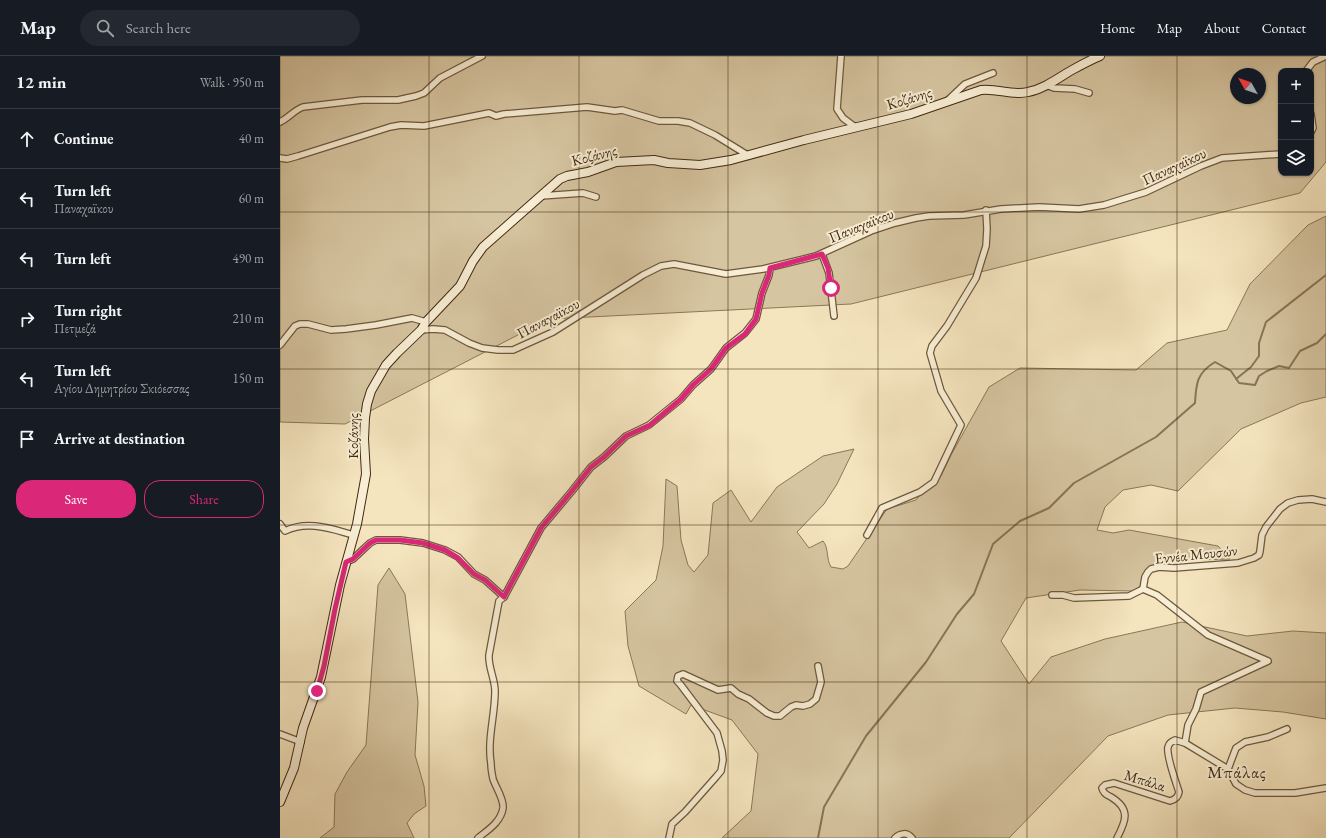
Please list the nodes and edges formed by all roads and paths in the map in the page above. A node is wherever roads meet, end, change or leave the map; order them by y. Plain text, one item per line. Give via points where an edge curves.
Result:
1 (482, 56) edge
2 (841, 56) edge
3 (1100, 56) edge
4 (1326, 56) edge
5 (1308, 68) edge
6 (993, 73) dead end
7 (1046, 85) junction
8 (1089, 93) dead end
9 (947, 101) junction
10 (280, 122) edge
11 (855, 127) junction
12 (1278, 154) edge
13 (749, 156) junction
14 (280, 158) edge
15 (541, 196) junction
16 (596, 197) dead end
17 (986, 210) junction
18 (822, 254) junction
19 (770, 268) junction
20 (834, 316) dead end
21 (426, 322) junction
22 (421, 330) junction
23 (280, 345) edge
24 (1326, 502) edge
25 (280, 524) edge
26 (354, 535) junction
27 (867, 535) dead end
28 (346, 562) junction
29 (1143, 589) junction
30 (1052, 595) dead end
31 (504, 597) junction
32 (818, 666) dead end
33 (1286, 729) dead end
34 (280, 734) edge
35 (300, 742) junction
36 (1185, 743) junction
37 (1228, 770) junction
38 (1326, 788) edge
39 (280, 802) edge
40 (478, 838) edge
41 (669, 838) edge
42 (895, 838) edge
43 (912, 838) edge
44 (1117, 838) edge

1 - 10 street via 440,78 424,93 416,96 398,100 362,100 303,107
2 - 11 street via 838,109 843,118
3 - 7 street, Κοζάνης
4 - 5 street via 1313,62
6 - 9 street via 965,84
7 - 8 street
7 - 9 street, Κοζάνης via 1022,93 981,90
9 - 11 street, Κοζάνης via 911,114
11 - 13 street, Κοζάνης
12 - 17 street, Παναχαϊκου via 1222,158 1146,192 1079,209 1039,207
13 - 14 street via 715,135 690,124 659,121 622,110 615,112 587,107 496,116 488,113 424,126 396,125 298,156
13 - 15 street, Κοζάνης via 700,165 654,160 616,162 560,179
15 - 16 street via 583,193
15 - 21 street, Κοζάνης via 483,247 460,286
17 - 18 street, Παναχαϊκου via 959,216 929,216 895,223 871,231
17 - 27 street via 986,246 976,278 930,353 941,391 961,425 934,482 920,492 882,508
18 - 19 street, Παναχαϊκου
18 - 20 street via 829,273
19 - 22 street, Παναχαϊκου via 730,274 678,264 661,266 553,332 513,350 482,348 445,330
19 - 31 street via 756,319 745,334 726,348 711,369 681,399 650,425 626,436 591,467 541,528
21 - 22 street, Κοζάνης
21 - 23 street via 412,318 331,330 300,324 295,326
22 - 26 street, Κοζάνης via 386,365 368,400 364,439 366,474
24 - 29 street, Εννέα Μουσών via 1298,500 1280,509 1262,534 1259,555 1254,558 1238,563 1151,569 1145,577
25 - 26 street via 285,530 302,525 321,526
26 - 28 street, Κοζάνης
28 - 31 street via 376,540 423,543 445,550 458,558
28 - 35 street, Κοζάνης via 324,666
29 - 30 street via 1129,596 1074,598
29 - 36 street via 1157,595 1208,635 1268,661 1201,692 1188,726
31 - 40 street via 498,606 489,658 495,688 489,741 490,758 493,779 503,808 497,821
32 - 41 street via 821,682 816,699 810,704 791,707 780,716 767,713 732,688 718,690 682,674 678,676 677,681 717,733 723,760 721,771 686,812 672,824
33 - 37 street via 1268,737 1245,742 1236,748
34 - 35 street
35 - 39 street, Κοζάνης via 294,768
36 - 37 street
36 - 44 street, Μπάλα via 1175,740 1168,746 1179,792 1176,799 1170,801 1114,783 1102,788 1103,792 1117,801 1125,813 1125,822
37 - 38 street via 1236,784 1255,793 1295,793
42 - 43 street via 905,834

